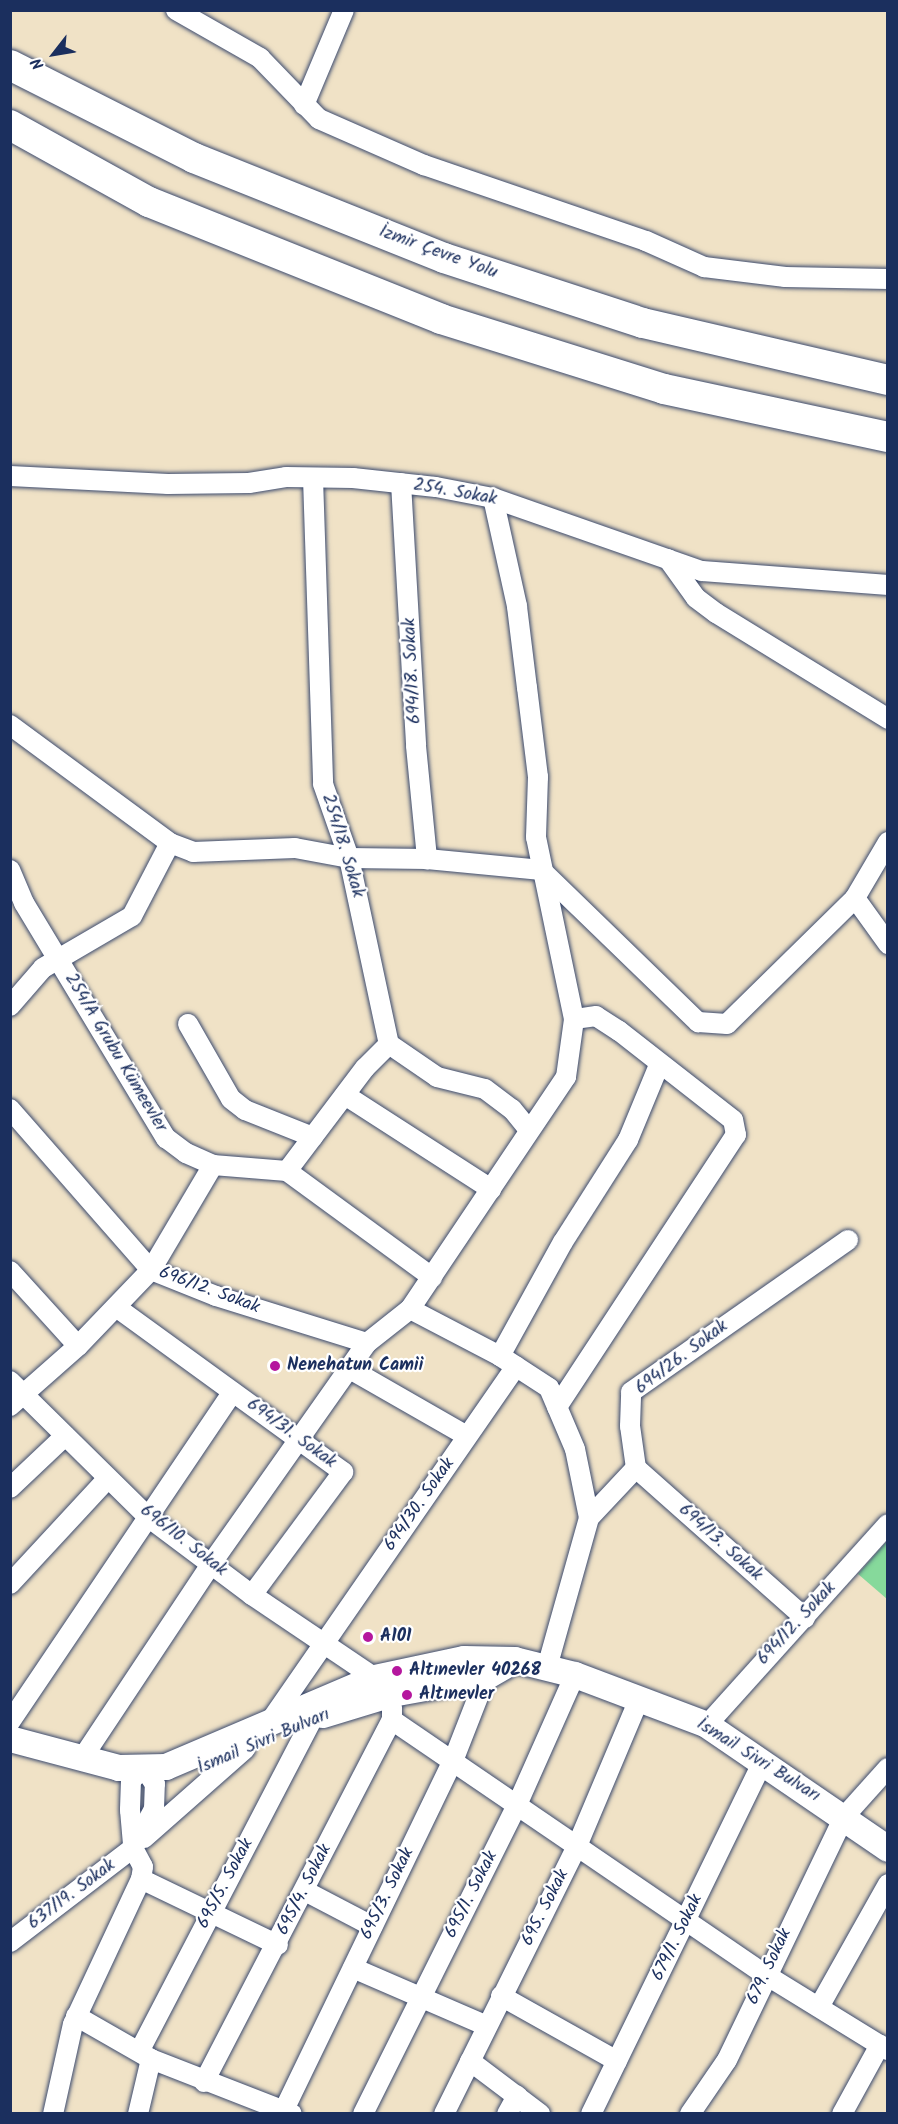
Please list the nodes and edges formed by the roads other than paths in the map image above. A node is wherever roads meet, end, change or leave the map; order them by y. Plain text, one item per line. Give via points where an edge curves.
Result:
1 (176, 10) edge
2 (344, 10) edge
3 (10, 65) edge
4 (304, 105) junction
5 (10, 125) edge
6 (888, 279) edge
7 (888, 380) edge
8 (888, 437) edge
9 (10, 476) edge
10 (313, 477) junction
11 (401, 483) junction
12 (493, 498) junction
13 (668, 559) junction
14 (888, 585) edge
15 (888, 719) edge
16 (10, 724) edge
17 (888, 842) edge
18 (170, 843) junction
19 (349, 858) junction
20 (427, 859) junction
21 (10, 870) edge
22 (541, 870) junction
23 (855, 898) junction
24 (888, 944) edge
25 (59, 959) junction
26 (10, 1006) edge
27 (574, 1019) junction
28 (188, 1024) dead end
29 (389, 1044) junction
30 (658, 1065) junction
31 (345, 1095) junction
32 (10, 1108) edge
33 (529, 1130) junction
34 (313, 1137) junction
35 (213, 1165) junction
36 (287, 1171) junction
37 (491, 1189) junction
38 (848, 1240) dead end
39 (151, 1270) junction
40 (10, 1271) edge
41 (432, 1277) junction
42 (116, 1307) junction
43 (410, 1309) junction
44 (367, 1343) junction
45 (78, 1346) junction
46 (508, 1361) junction
47 (350, 1369) junction
48 (10, 1381) edge
49 (233, 1392) junction
50 (17, 1401) edge
51 (557, 1407) junction
52 (65, 1436) junction
53 (467, 1436) junction
54 (300, 1441) junction
55 (636, 1468) junction
56 (108, 1478) junction
57 (10, 1488) edge
58 (148, 1517) junction
59 (589, 1518) junction
60 (888, 1524) edge
61 (211, 1564) junction
62 (10, 1584) edge
63 (252, 1595) junction
64 (805, 1618) junction
65 (323, 1645) junction
66 (515, 1660) junction
67 (548, 1667) junction
68 (575, 1675) junction
69 (486, 1677) junction
70 (383, 1686) junction
71 (639, 1699) junction
72 (313, 1719) junction
73 (392, 1720) junction
74 (10, 1722) edge
75 (269, 1723) junction
76 (707, 1725) junction
77 (10, 1738) edge
78 (245, 1749) junction
79 (10, 1755) edge
80 (83, 1758) junction
81 (453, 1761) junction
82 (763, 1762) junction
83 (888, 1768) edge
84 (143, 1777) junction
85 (518, 1805) junction
86 (844, 1817) junction
87 (577, 1846) junction
88 (887, 1847) edge
89 (133, 1848) junction
90 (141, 1879) junction
91 (888, 1884) edge
92 (305, 1891) junction
93 (210, 1914) junction
94 (687, 1921) junction
95 (372, 1926) junction
96 (10, 1942) edge
97 (278, 1945) junction
98 (353, 1968) junction
99 (766, 1975) junction
100 (501, 1996) junction
101 (419, 1997) junction
102 (819, 2007) junction
103 (76, 2016) junction
104 (487, 2026) junction
105 (884, 2048) edge
106 (146, 2054) junction
107 (470, 2061) junction
108 (617, 2061) junction
109 (204, 2082) junction
110 (512, 2105) edge
111 (288, 2112) edge
112 (53, 2114) edge
113 (138, 2114) edge
114 (363, 2114) edge
115 (444, 2114) edge
116 (540, 2114) edge
117 (591, 2114) edge
118 (690, 2114) edge
119 (842, 2114) edge

1 - 4 street via 260,58
2 - 4 street
3 - 7 highway, İzmir Çevre Yolu via 194,158 444,258 644,323
4 - 6 street via 319,119 365,141 646,241 704,267 785,277
5 - 8 highway via 149,202 441,319 664,389
9 - 10 street, 254. Sokak via 168,484
10 - 11 street, 254. Sokak
10 - 19 street, 254/18. Sokak via 323,784
11 - 12 street, 254. Sokak
11 - 20 street, 694/18. Sokak via 416,746
12 - 13 street, 254. Sokak
12 - 22 street via 517,606 528,688 538,777 536,837
13 - 14 street, 254. Sokak via 702,571
13 - 15 street via 696,598 716,613
16 - 18 street
17 - 23 street
18 - 19 street via 192,852 295,848
18 - 25 street via 132,916
19 - 20 street
19 - 29 street, 254/18. Sokak
20 - 22 street
21 - 25 street, 254/A Grubu Kümeevler via 24,903
22 - 23 street via 698,1022 727,1024
22 - 27 street
23 - 24 street
25 - 26 street via 43,968
25 - 35 street, 254/A Grubu Kümeevler via 166,1138 186,1153
27 - 30 street via 596,1016
27 - 33 street via 566,1077
28 - 34 street via 231,1099 245,1110
29 - 31 street
29 - 33 street via 437,1077 485,1089 512,1109
30 - 46 street, 694/30. Sokak via 628,1140 563,1242
30 - 51 street via 733,1120 736,1135
31 - 34 street
31 - 37 street
32 - 39 street, 696/12. Sokak
33 - 37 street
34 - 36 street
35 - 36 street, 254/A Grubu Kümeevler
35 - 39 street
36 - 41 street
37 - 41 street
38 - 55 street, 694/26. Sokak via 631,1392 630,1426
39 - 42 street
39 - 44 street, 696/12. Sokak via 216,1296
40 - 45 street
41 - 43 street
42 - 45 street
42 - 49 street, 694/31. Sokak
43 - 44 street
43 - 46 street
44 - 47 street
45 - 50 street
46 - 51 street via 549,1388
46 - 53 street, 694/30. Sokak
47 - 53 street
47 - 54 street
48 - 50 street, 696/10. Sokak
49 - 54 street, 694/31. Sokak
49 - 58 street
50 - 52 street, 696/10. Sokak
51 - 59 street via 575,1449
52 - 56 street, 696/10. Sokak
52 - 57 street
53 - 65 street, 694/30. Sokak
54 - 61 street
54 - 63 street, 694/31. Sokak via 343,1472
55 - 59 street
55 - 64 street, 694/13. Sokak
56 - 58 street, 696/10. Sokak
56 - 62 street
58 - 61 street, 696/10. Sokak
58 - 74 street
59 - 67 street
60 - 64 street, 694/12. Sokak
61 - 63 street, 696/10. Sokak
61 - 80 street
63 - 65 street, 696/10. Sokak
64 - 76 street, 694/12. Sokak
65 - 70 street, 696/10. Sokak
65 - 75 street, 694/30. Sokak
66 - 67 main road, İsmail Sivri Bulvarı
66 - 69 main road, İsmail Sivri Bulvarı
66 - 70 main road, İsmail Sivri Bulvarı via 464,1659
67 - 68 main road, İsmail Sivri Bulvarı
68 - 71 main road, İsmail Sivri Bulvarı
68 - 85 street, 695/1. Sokak
69 - 70 main road, İsmail Sivri Bulvarı
69 - 81 street, 695/3. Sokak
70 - 72 main road, İsmail Sivri Bulvarı
70 - 73 street, 695/4. Sokak
70 - 75 main road, İsmail Sivri Bulvarı
71 - 76 main road, İsmail Sivri Bulvarı
71 - 87 street, 695. Sokak
72 - 78 main road, İsmail Sivri Bulvarı
72 - 93 street, 695/5. Sokak
73 - 81 street
73 - 92 street, 695/4. Sokak
75 - 84 main road, İsmail Sivri Bulvarı
76 - 82 main road, İsmail Sivri Bulvarı
77 - 80 main road, İsmail Sivri Bulvarı
78 - 84 main road, İsmail Sivri Bulvarı via 170,1783
78 - 89 street
79 - 84 main road, İsmail Sivri Bulvarı
80 - 84 main road, İsmail Sivri Bulvarı
81 - 85 street
81 - 95 street, 695/3. Sokak
82 - 86 main road, İsmail Sivri Bulvarı
82 - 94 street, 679/1. Sokak
83 - 86 street, 679. Sokak
84 - 89 street, 637/19. Sokak
85 - 87 street
85 - 101 street, 695/1. Sokak
86 - 88 main road, İsmail Sivri Bulvarı
86 - 99 street, 679. Sokak
87 - 94 street
87 - 100 street, 695. Sokak
89 - 90 street via 143,1867
89 - 96 street, 637/19. Sokak
90 - 93 street
90 - 103 street
91 - 102 street
92 - 95 street
92 - 97 street, 695/4. Sokak
93 - 97 street
93 - 106 street, 695/5. Sokak
94 - 99 street
94 - 108 street, 679/1. Sokak
95 - 98 street, 695/3. Sokak
97 - 109 street, 695/4. Sokak
98 - 101 street
98 - 111 street, 695/3. Sokak
99 - 102 street
99 - 118 street, 679. Sokak via 727,2060
100 - 104 street, 695. Sokak
100 - 108 street
101 - 104 street
101 - 114 street, 695/1. Sokak
102 - 105 street
103 - 106 street
103 - 112 street
104 - 107 street, 695. Sokak
105 - 119 street
106 - 109 street
106 - 113 street, 695/5. Sokak
107 - 110 street
107 - 115 street, 695. Sokak
108 - 117 street, 679/1. Sokak
109 - 111 street
110 - 116 street

